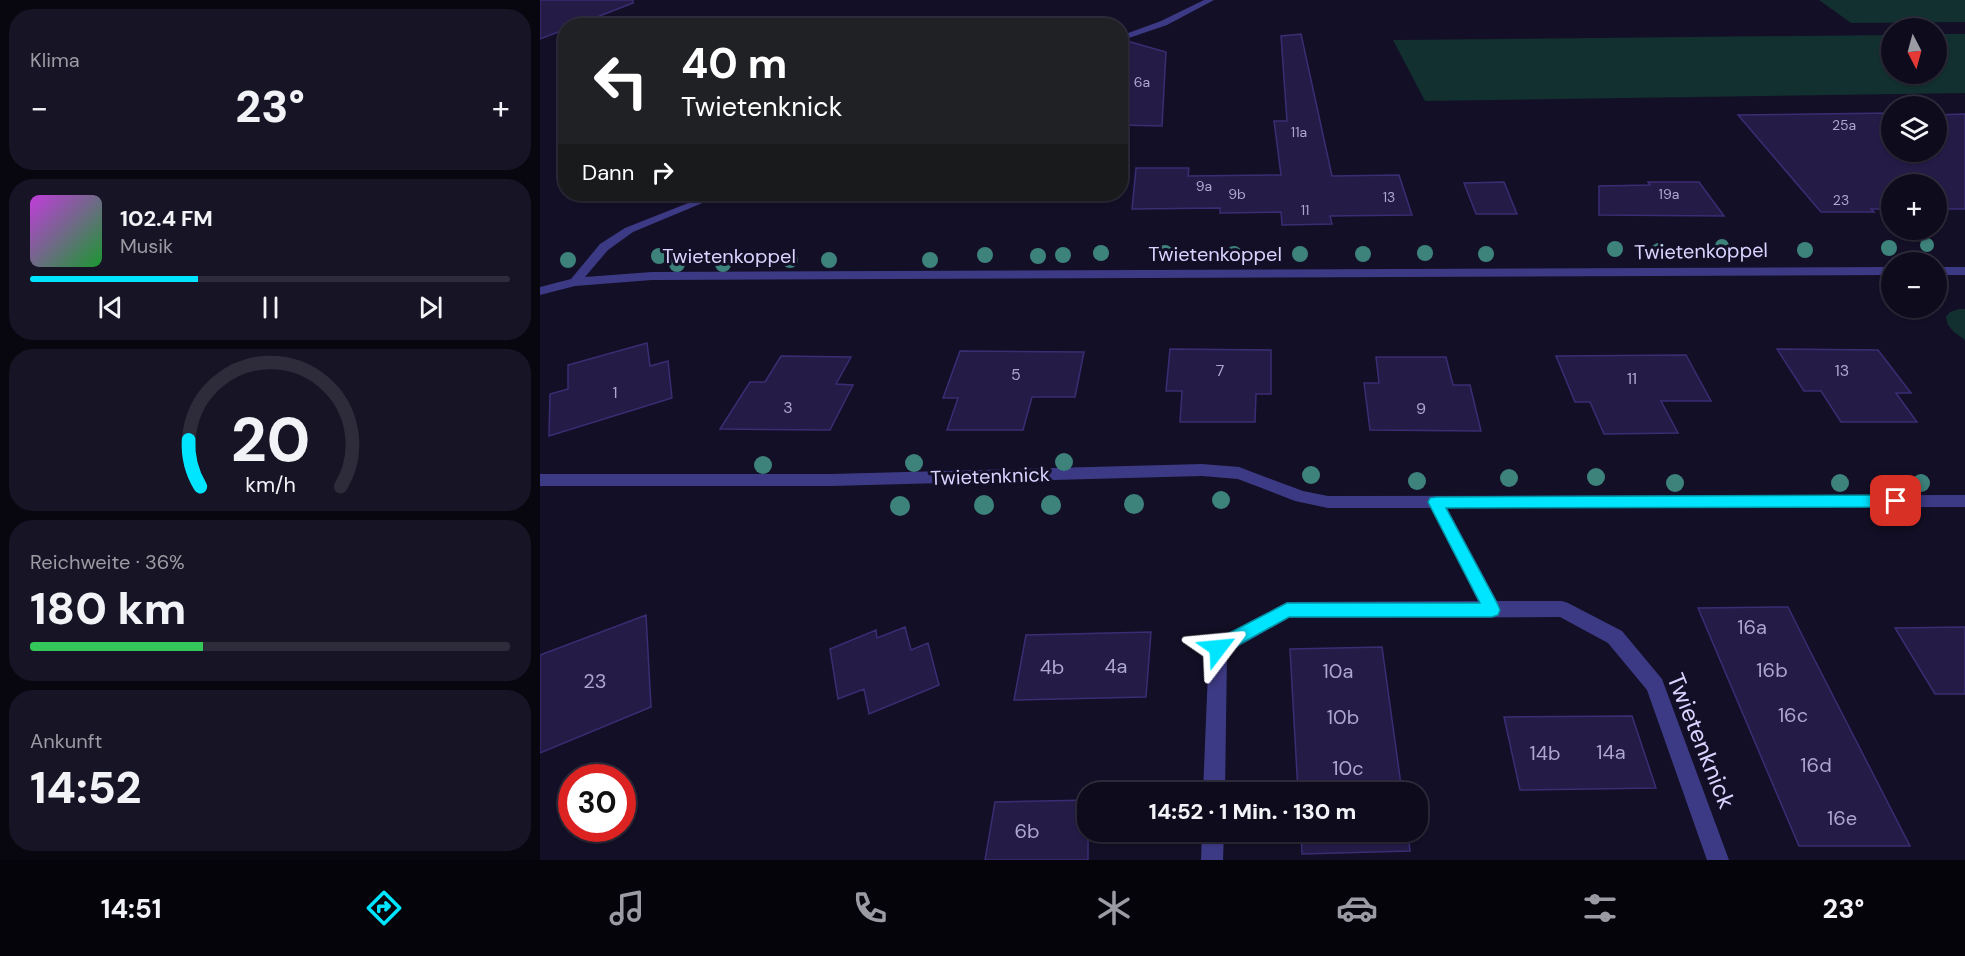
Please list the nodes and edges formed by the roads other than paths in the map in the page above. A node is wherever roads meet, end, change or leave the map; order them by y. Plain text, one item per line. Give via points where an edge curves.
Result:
1 (1209, 0) edge
2 (1128, 36) edge
3 (702, 201) edge
4 (1881, 271) edge
5 (1947, 271) edge
6 (1965, 271) edge
7 (575, 282) junction
8 (540, 291) edge
9 (540, 480) edge
10 (1965, 501) edge
11 (1436, 502) junction
12 (1492, 610) junction
13 (1214, 782) edge
14 (1213, 842) edge
15 (1212, 860) edge
16 (1718, 860) edge

1 - 2 street
3 - 7 street via 629,230 604,248
4 - 7 street, Twietenkoppel via 699,276
5 - 6 street
7 - 8 street, Twietenkoppel
9 - 11 street, Twietenknick via 831,480 1202,470 1239,473 1301,497 1328,502
10 - 11 street, Twietenknick
11 - 12 street
12 - 13 street, Twietenknick via 1287,610 1218,648
12 - 16 street, Twietenknick via 1562,609 1615,637 1655,685
14 - 15 street

